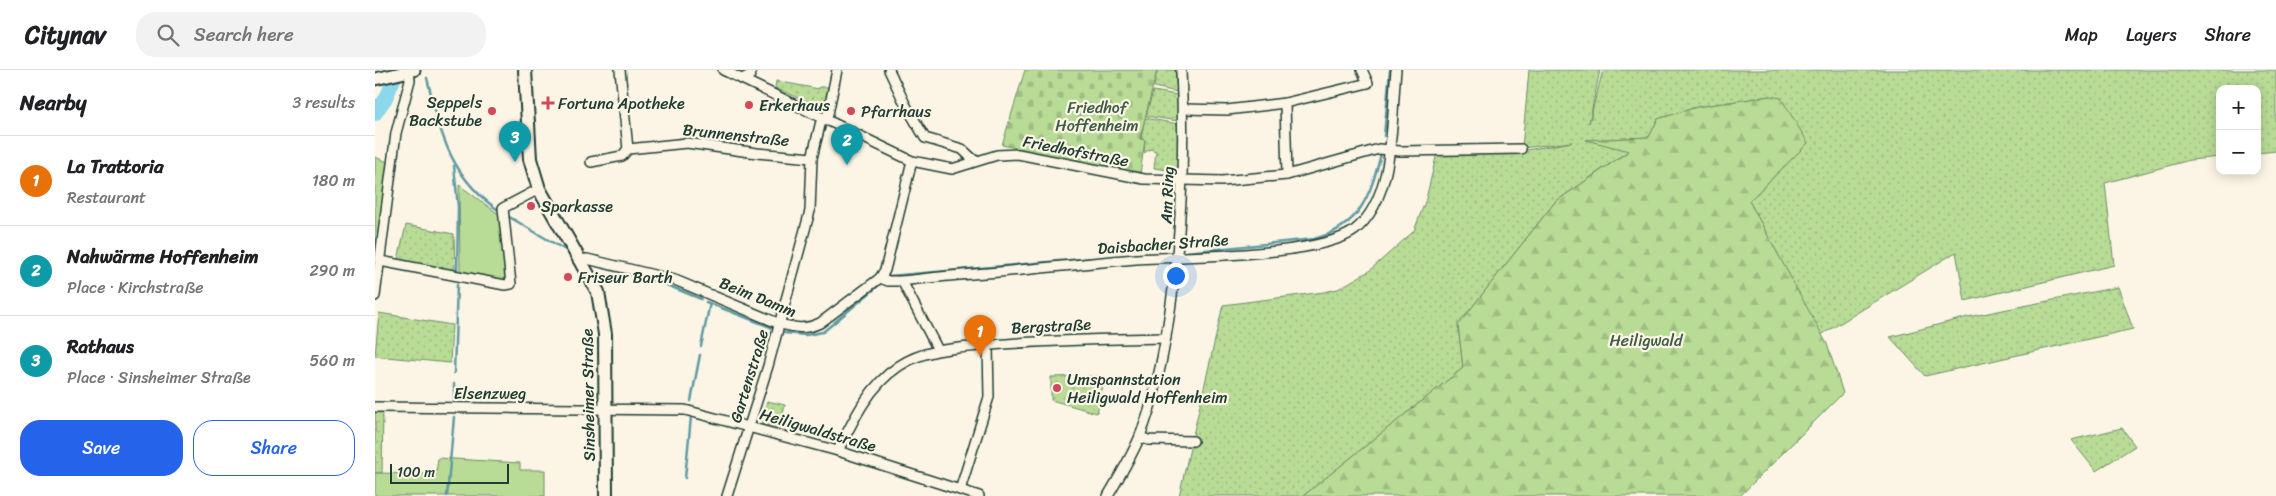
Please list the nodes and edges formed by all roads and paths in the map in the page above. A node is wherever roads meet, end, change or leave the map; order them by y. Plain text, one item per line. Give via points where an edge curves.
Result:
1 (525, 70) edge
2 (620, 70) edge
3 (723, 70) edge
4 (752, 70) edge
5 (837, 70) edge
6 (889, 70) edge
7 (1181, 70) edge
8 (1362, 70) edge
9 (1396, 70) edge
10 (407, 71) edge
11 (379, 78) edge
12 (745, 78) junction
13 (1285, 103) junction
14 (1183, 109) junction
15 (824, 118) junction
16 (628, 149) junction
17 (1390, 149) junction
18 (1521, 149) dead end
19 (812, 158) junction
20 (975, 160) junction
21 (912, 161) junction
22 (591, 162) dead end
23 (1287, 175) junction
24 (1184, 180) junction
25 (539, 189) junction
26 (1178, 258) junction
27 (581, 260) junction
28 (380, 262) junction
29 (880, 278) junction
30 (902, 281) junction
31 (375, 296) edge
32 (780, 324) junction
33 (1166, 338) junction
34 (988, 345) junction
35 (938, 350) junction
36 (375, 407) edge
37 (606, 407) junction
38 (749, 426) junction
39 (1140, 437) junction
40 (1193, 441) dead end
41 (838, 451) junction
42 (960, 490) junction
43 (606, 496) edge
44 (727, 496) edge
45 (979, 496) edge
46 (1108, 496) edge

1 - 25 main road, Sinsheimer Straße via 530,159
2 - 16 street
3 - 12 street, Friedhofstraße
4 - 12 street
5 - 15 street, Gartenstraße
6 - 20 street via 925,138 962,149
7 - 14 street, Am Ring
8 - 13 street via 1368,83
9 - 17 street, Daisbacher Straße
10 - 11 main road
10 - 28 street via 410,80 397,133
12 - 15 street, Friedhofstraße via 760,89
13 - 14 street via 1227,110
13 - 23 street
14 - 24 street, Am Ring
15 - 19 street, Gartenstraße
15 - 21 street, Friedhofstraße
16 - 19 street, Brunnenstraße via 687,143
16 - 22 street, Brunnenstraße via 621,156
17 - 18 street
17 - 23 street, Friedhofstraße via 1379,149
17 - 26 street, Daisbacher Straße via 1380,193 1355,230 1340,238 1321,245
19 - 32 street, Gartenstraße via 810,211
20 - 21 street, Friedhofstraße via 952,169
20 - 24 street, Friedhofstraße via 1018,154 1144,180
21 - 29 street via 887,264
23 - 24 street, Friedhofstraße via 1222,181
24 - 26 street, Am Ring
25 - 27 main road, Sinsheimer Straße
25 - 28 street via 503,212 511,284
26 - 30 street, Daisbacher Straße
26 - 33 street, Am Ring
27 - 32 street, Beim Damm via 675,280
27 - 37 main road, Sinsheimer Straße via 598,292 605,334
28 - 31 street
29 - 30 street, Daisbacher Straße
29 - 32 street, Beim Damm via 820,323 809,328
30 - 35 street
32 - 38 street, Gartenstraße
33 - 34 street, Bergstraße via 1049,340
33 - 39 street, Am Ring
34 - 35 street, Bergstraße
34 - 42 street via 989,397
35 - 41 street, Bergstraße via 899,366 875,388 855,416
36 - 37 street, Elsenzweg
37 - 38 street, Heiligwaldstraße via 685,410
37 - 43 main road, Sinsheimer Straße
38 - 41 street, Heiligwaldstraße
38 - 44 street, Gartenstraße
39 - 40 street
39 - 46 street, Am Ring
41 - 42 street, Heiligwaldstraße
42 - 45 street, Heiligwaldstraße

